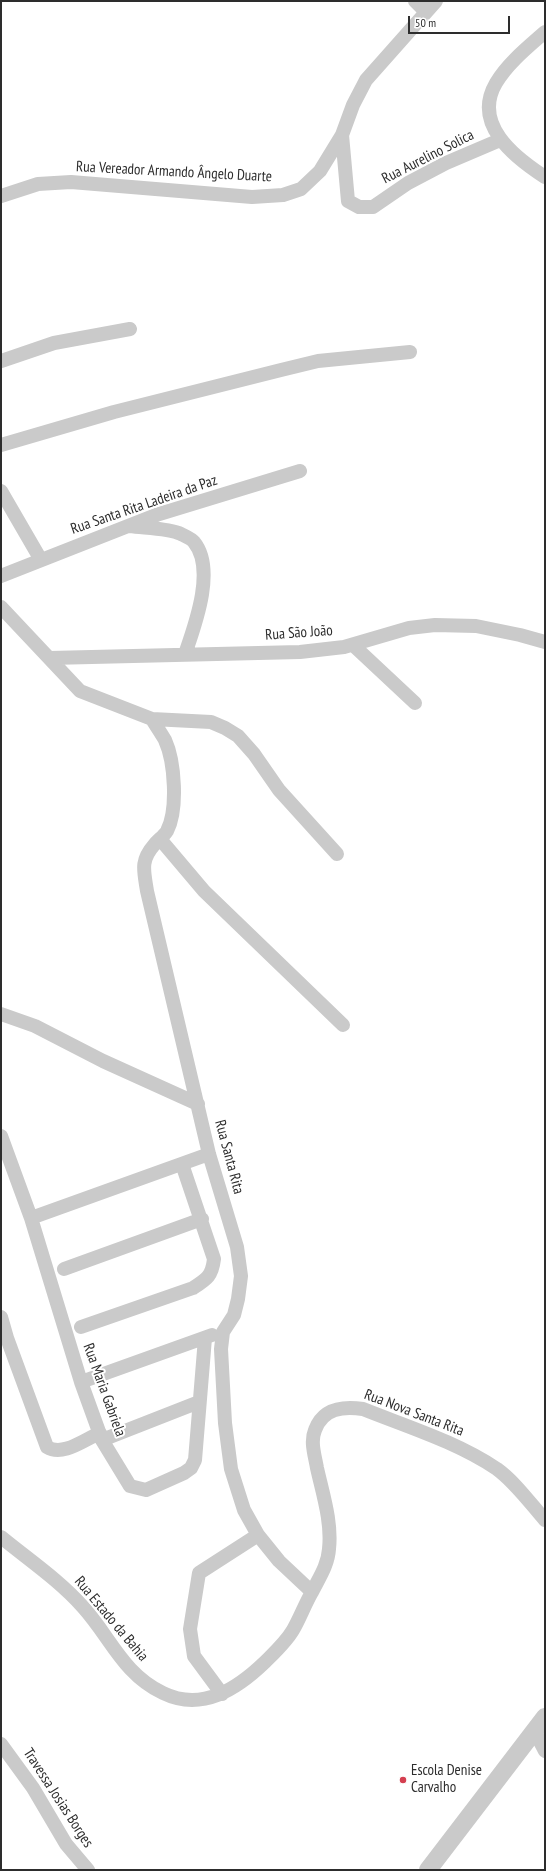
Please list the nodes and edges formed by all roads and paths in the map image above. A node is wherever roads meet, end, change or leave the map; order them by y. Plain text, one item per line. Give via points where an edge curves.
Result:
1 (415, 1) edge
2 (436, 1) edge
3 (426, 12) junction
4 (545, 32) edge
5 (342, 135) junction
6 (500, 140) junction
7 (545, 177) edge
8 (1, 196) edge
9 (372, 207) joint
10 (130, 329) dead end
11 (410, 352) dead end
12 (1, 361) edge
13 (1, 445) edge
14 (300, 471) dead end
15 (1, 492) edge
16 (128, 526) junction
17 (41, 560) junction
18 (1, 576) edge
19 (1, 607) edge
20 (545, 642) edge
21 (353, 645) junction
22 (185, 654) junction
23 (50, 658) junction
24 (415, 703) dead end
25 (152, 719) junction
26 (160, 839) junction
27 (337, 854) dead end
28 (1, 1014) edge
29 (343, 1025) dead end
30 (198, 1104) junction
31 (1, 1136) edge
32 (209, 1154) junction
33 (182, 1164) junction
34 (31, 1218) junction
35 (202, 1220) junction
36 (64, 1269) dead end
37 (1, 1317) edge
38 (82, 1327) dead end
39 (223, 1332) junction
40 (205, 1338) junction
41 (81, 1382) junction
42 (199, 1402) junction
43 (101, 1436) junction
44 (545, 1520) edge
45 (258, 1535) junction
46 (1, 1537) edge
47 (312, 1592) junction
48 (222, 1694) junction
49 (182, 1699) joint
50 (545, 1717) edge
51 (534, 1732) junction
52 (1, 1744) edge
53 (545, 1751) edge
54 (88, 1870) edge
55 (428, 1870) edge

1 - 3 street
2 - 3 street, Rua Vereador Armando Ângelo Duarte
3 - 5 street, Rua Vereador Armando Ângelo Duarte via 366,80
4 - 6 street via 519,56 496,83 488,103 490,120
5 - 8 street, Rua Vereador Armando Ângelo Duarte via 320,171 301,189 283,195 236,196 70,182 38,184
5 - 9 street, Rua Vereador Armando Ângelo Duarte via 348,201 359,207
6 - 7 street
6 - 9 street, Rua Aurelino Solica via 420,177
10 - 12 street via 54,343
11 - 13 street via 318,361 114,412
14 - 16 street, Rua Santa Rita Ladeira da Paz
15 - 17 street
16 - 17 street, Rua Santa Rita Ladeira da Paz
16 - 22 street via 180,533 194,542 201,557 204,580 199,611
17 - 18 street, Rua Santa Rita Ladeira da Paz
19 - 23 street
20 - 21 street, Rua São João via 476,626 435,625 409,628
21 - 22 street, Rua São João via 300,652
21 - 24 street
22 - 23 street, Rua São João
23 - 25 street via 80,691
25 - 26 street, Rua Santa Rita via 165,741 173,775 172,818
25 - 27 street via 211,722 238,736 279,790
26 - 29 street via 204,890
26 - 30 street, Rua Santa Rita via 146,856 143,866
28 - 30 street via 35,1026 102,1061
30 - 32 street, Rua Santa Rita
31 - 34 street, Rua Maria Gabriela
32 - 33 street
32 - 39 street, Rua Santa Rita via 237,1247 241,1276 234,1315
33 - 34 street
33 - 35 street
34 - 41 street, Rua Maria Gabriela
35 - 36 street
35 - 38 street via 214,1259 213,1271 204,1281 193,1288
37 - 43 street via 47,1447 63,1450
39 - 40 street
39 - 45 street, Rua Santa Rita via 221,1349 231,1469 244,1510
40 - 41 street
40 - 42 street, Rua Maria Gabriela
41 - 43 street, Rua Maria Gabriela
42 - 43 street
42 - 43 street, Rua Maria Gabriela via 195,1460 191,1468 146,1490 130,1486
44 - 47 street, Rua Nova Santa Rita via 518,1488 498,1470 470,1452 363,1409 336,1409 327,1412 318,1422 314,1432 313,1447 330,1528 330,1543 324,1570
45 - 47 street, Rua Santa Rita via 279,1561
45 - 48 street via 199,1573 190,1629 194,1656
46 - 49 street, Rua Estado da Bahia via 65,1588 85,1609 128,1668 164,1694
47 - 48 street, Rua Nova Santa Rita via 292,1631 272,1654 246,1680
48 - 49 street, Rua Nova Santa Rita via 202,1700
50 - 51 street
51 - 53 street
51 - 55 street
52 - 54 street, Travessa Josias Borges via 33,1788 66,1844

